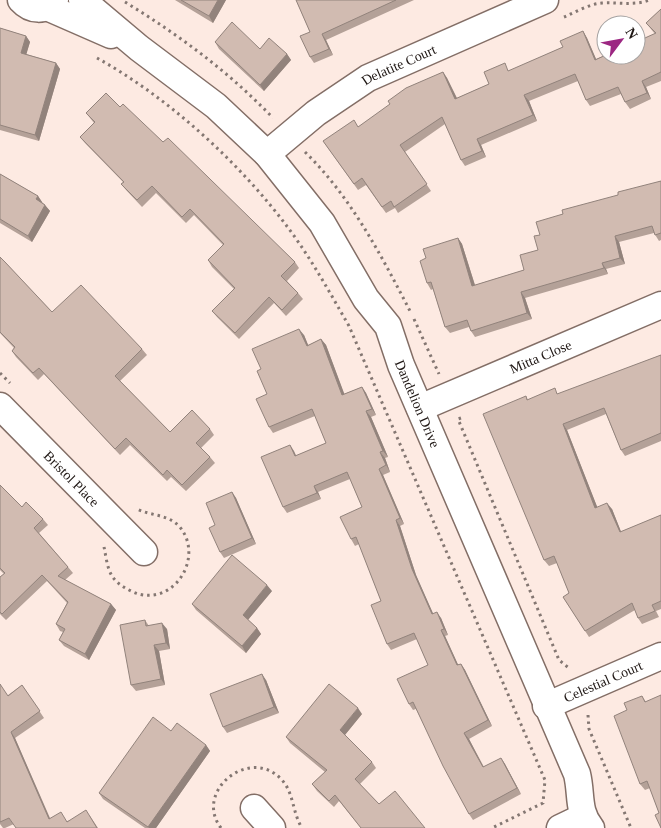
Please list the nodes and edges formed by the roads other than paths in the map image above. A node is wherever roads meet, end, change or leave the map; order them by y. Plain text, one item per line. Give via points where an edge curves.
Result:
1 (21, 0) edge
2 (82, 0) edge
3 (544, 0) edge
4 (51, 4) edge
5 (139, 48) junction
6 (268, 154) junction
7 (661, 305) edge
8 (0, 406) edge
9 (420, 408) junction
10 (144, 552) dead end
11 (661, 656) edge
12 (546, 706) junction
13 (254, 808) dead end
14 (587, 822) edge
15 (272, 828) edge
16 (560, 828) edge

1 - 4 street, Dandelion Drive via 34,9
2 - 5 street, Dandelion Drive
3 - 6 street, Delatite Court via 368,78 316,113
4 - 5 street, Dandelion Drive
5 - 6 street, Dandelion Drive via 203,95
6 - 9 street, Dandelion Drive via 322,223 366,299 388,326
7 - 9 street, Mitta Close
8 - 10 street, Bristol Place
9 - 12 street, Dandelion Drive
11 - 12 street, Celestial Court
12 - 14 street, Dandelion Drive via 577,774 580,808
13 - 15 street
14 - 16 street

